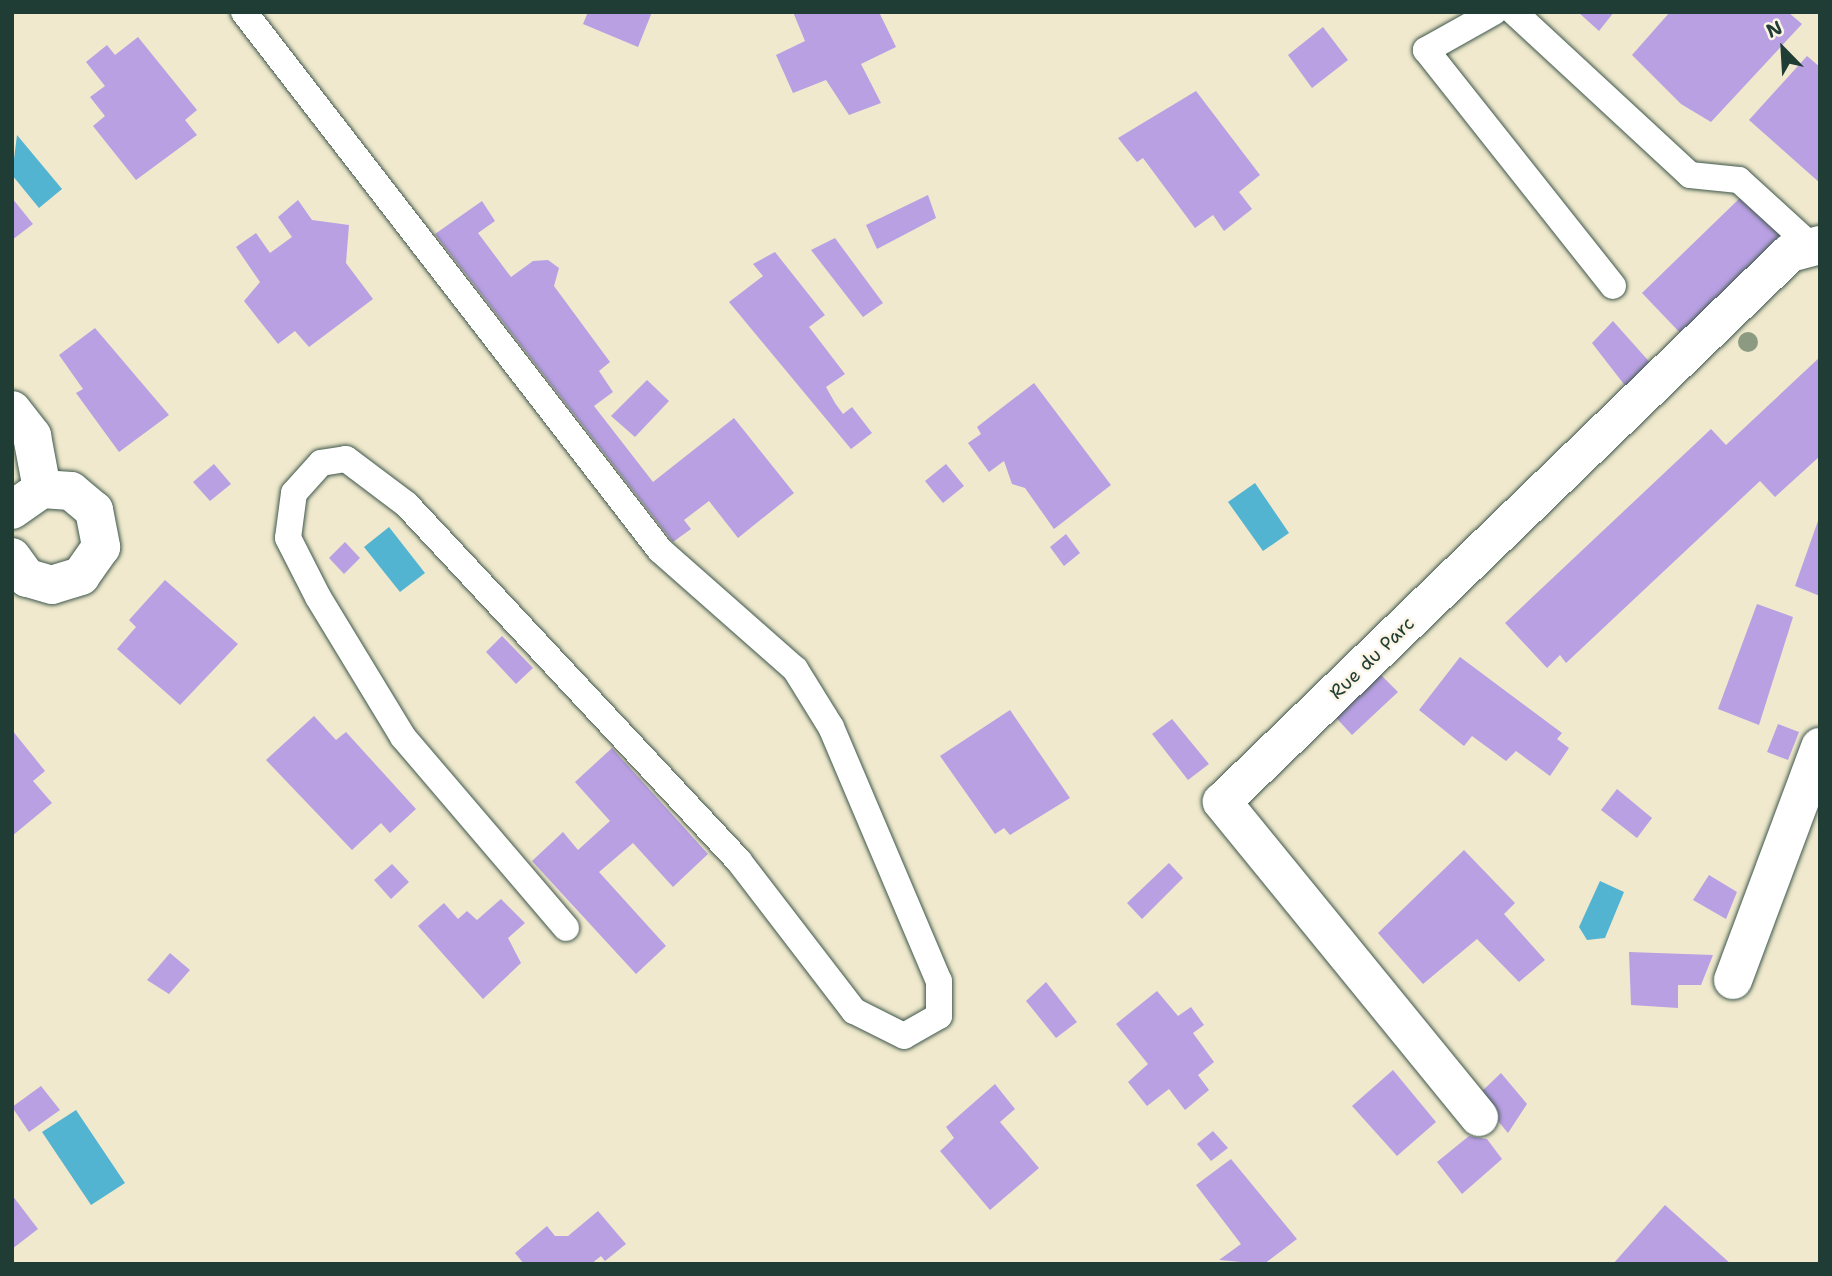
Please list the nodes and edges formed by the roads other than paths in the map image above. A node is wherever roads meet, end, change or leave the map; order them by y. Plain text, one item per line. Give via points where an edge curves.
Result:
1 (244, 12) edge
2 (1494, 12) edge
3 (1514, 12) edge
4 (1814, 245) edge
5 (1613, 286) dead end
6 (12, 410) edge
7 (27, 500) edge
8 (12, 557) edge
9 (1820, 747) edge
10 (566, 928) dead end
11 (1733, 980) dead end
12 (1479, 1117) dead end

1 - 10 lane via 660,550 795,669 831,727 939,981 939,1016 904,1036 854,1011 739,861 406,504 346,459 321,463 294,493 288,538 318,597 403,737
2 - 5 lane via 1426,50
3 - 4 lane via 1690,175 1738,180
4 - 12 street, Rue du Parc via 1780,263 1222,802
6 - 7 street via 32,436
7 - 8 street via 71,491 94,510 101,547 81,576 52,585 27,578
9 - 11 street

